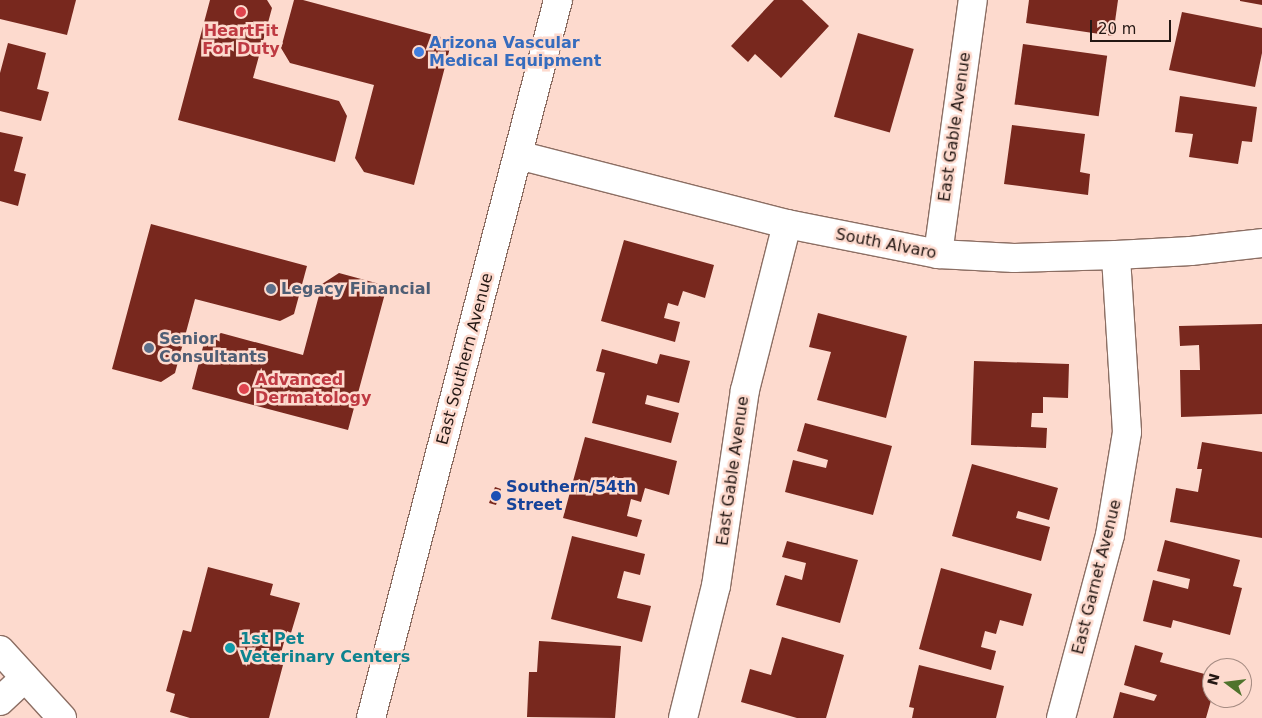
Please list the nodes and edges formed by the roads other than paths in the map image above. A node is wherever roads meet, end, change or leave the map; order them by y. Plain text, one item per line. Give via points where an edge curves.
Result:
1 (558, 0) edge
2 (973, 0) edge
3 (518, 155) junction
4 (787, 224) junction
5 (1262, 243) edge
6 (938, 254) junction
7 (1116, 255) junction
8 (0, 650) edge
9 (25, 678) junction
10 (0, 701) edge
11 (62, 718) edge
12 (371, 718) edge
13 (683, 718) edge
14 (1061, 718) edge

1 - 3 street, East Southern Avenue
2 - 6 street, East Gable Avenue
3 - 4 street, South Alvaro
3 - 12 street, East Southern Avenue
4 - 6 street, South Alvaro
4 - 13 street, East Gable Avenue via 745,390 716,586
5 - 7 street, South Alvaro
6 - 7 street, South Alvaro via 1014,258
7 - 14 street, East Garnet Avenue via 1127,432 1110,536
8 - 9 street
9 - 10 street
9 - 11 street

